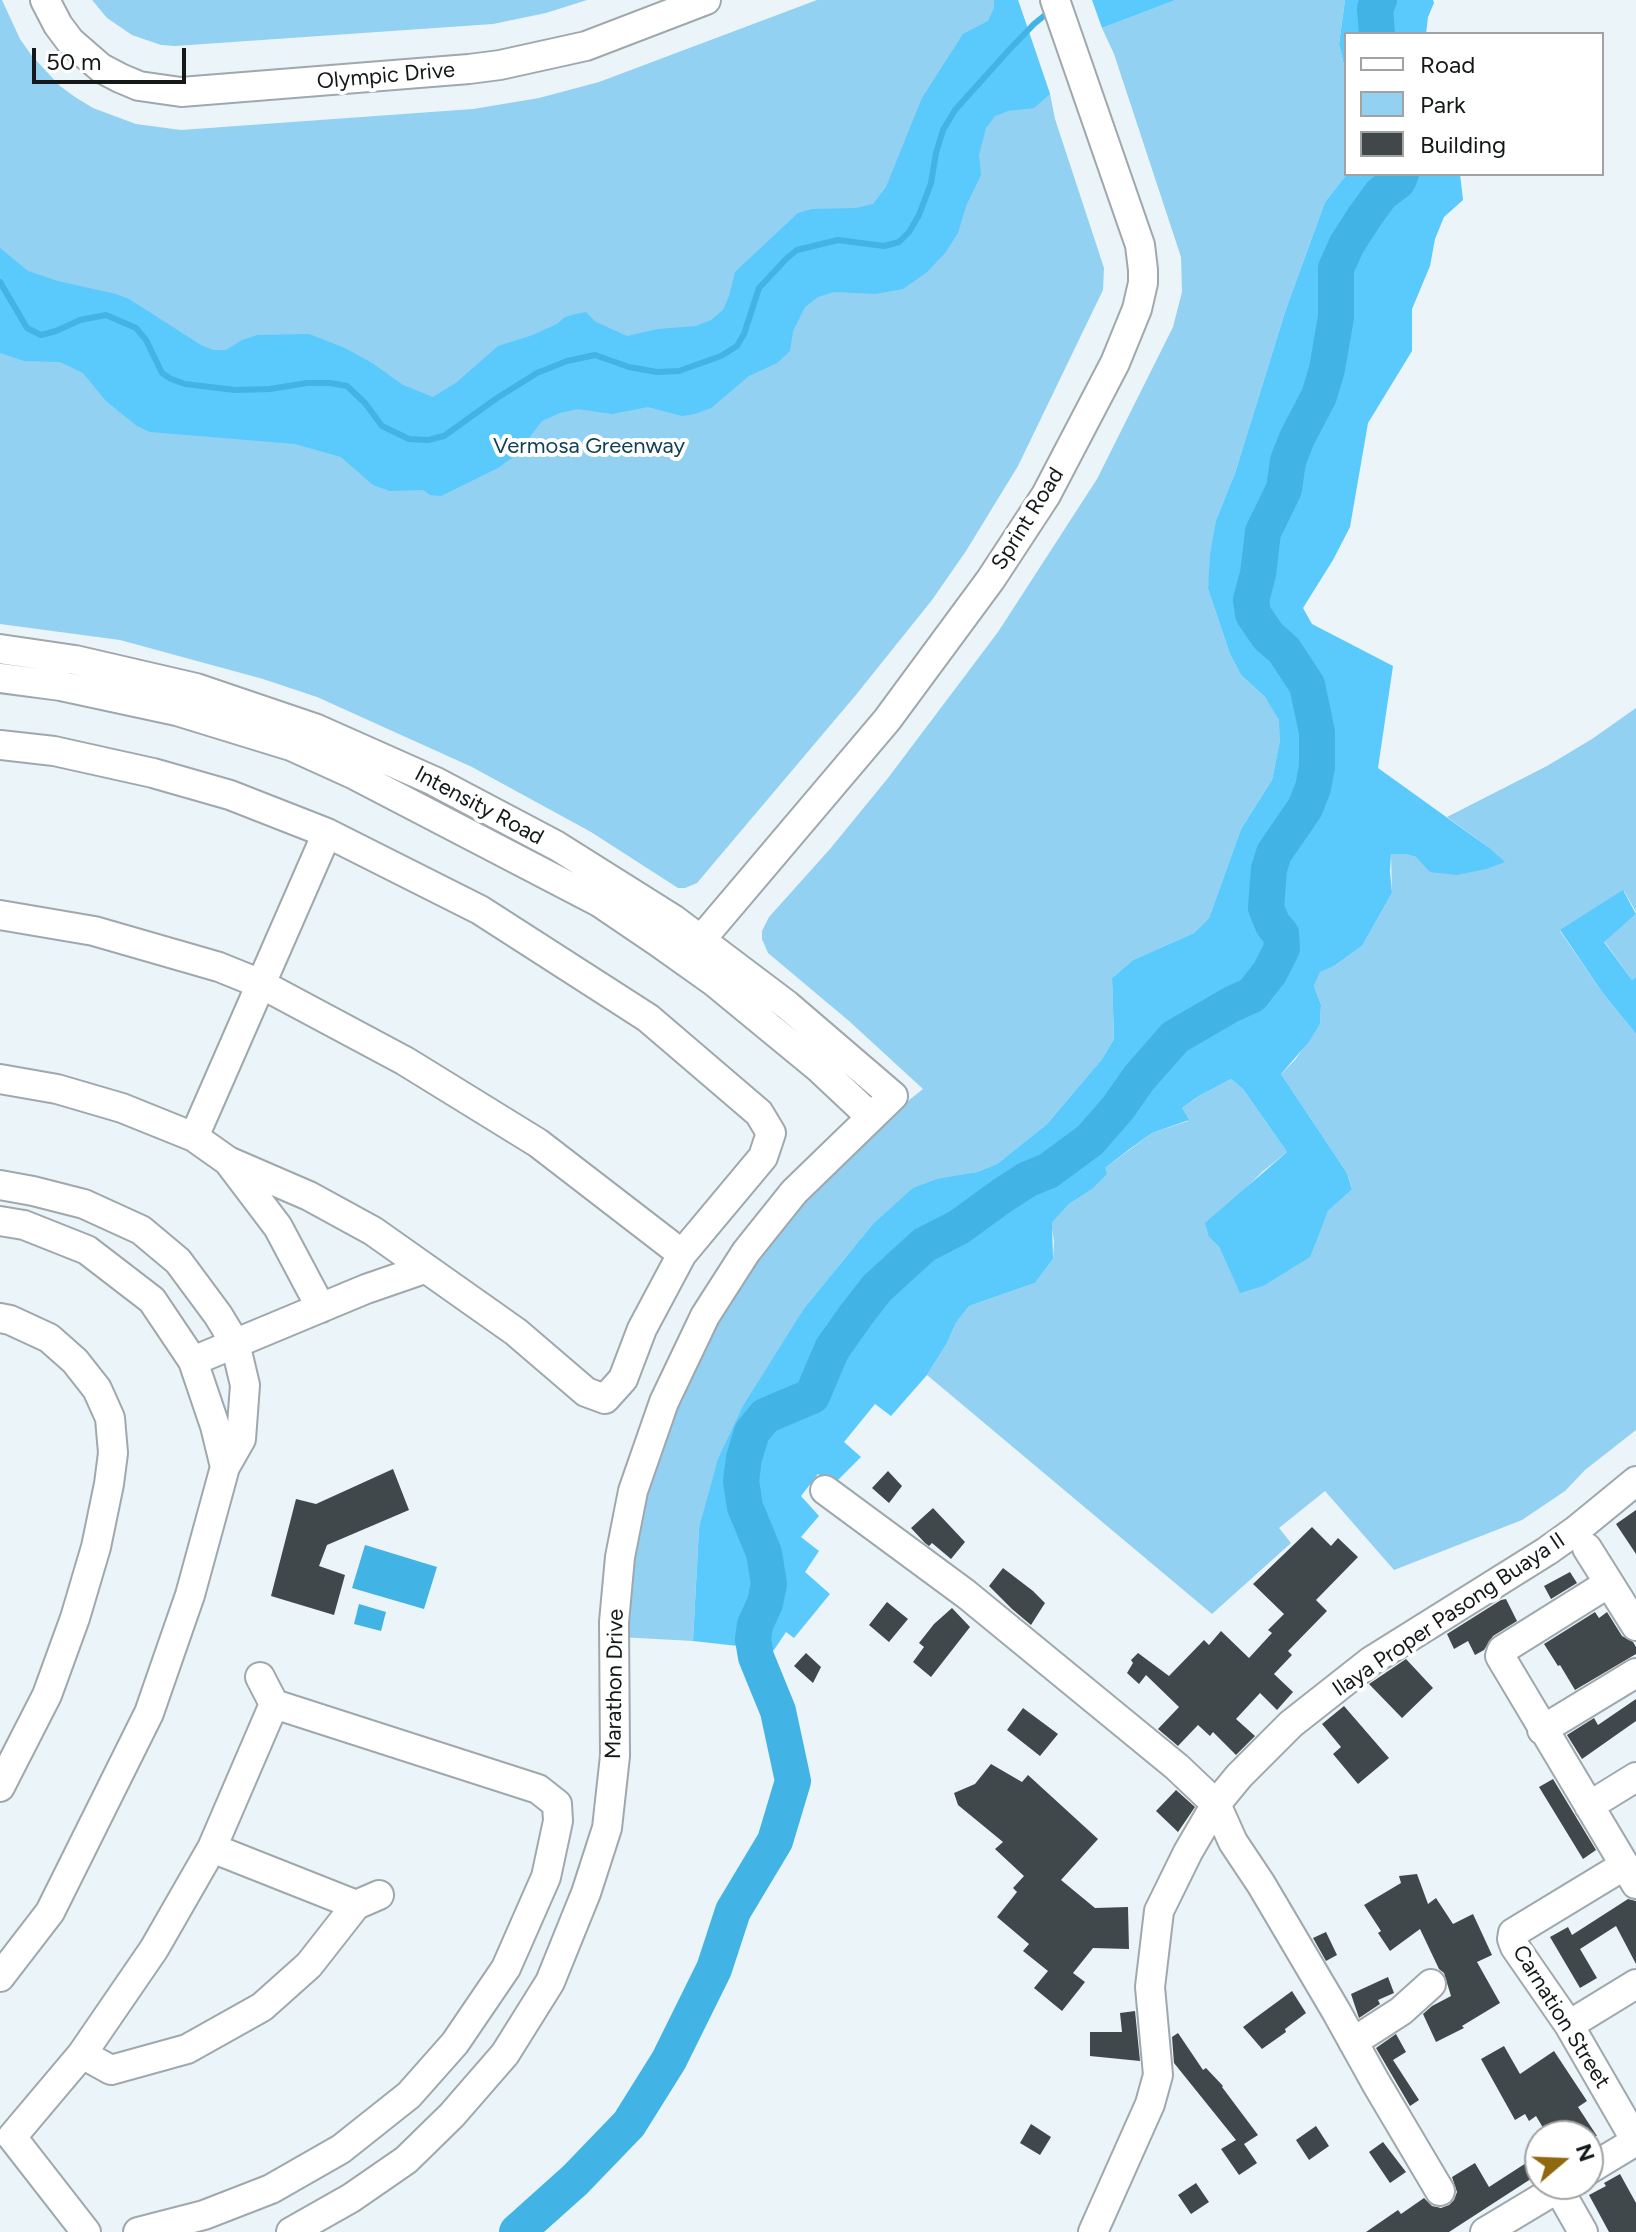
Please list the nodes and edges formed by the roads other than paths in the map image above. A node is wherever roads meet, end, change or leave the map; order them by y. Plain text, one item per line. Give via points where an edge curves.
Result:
1 (45, 0) edge
2 (706, 0) edge
3 (1055, 0) edge
4 (0, 649) edge
5 (0, 678) edge
6 (0, 745) edge
7 (327, 833) junction
8 (0, 915) edge
9 (694, 951) junction
10 (261, 984) junction
11 (0, 1079) edge
12 (893, 1096) joint
13 (870, 1116) junction
14 (194, 1137) junction
15 (228, 1161) junction
16 (0, 1185) edge
17 (33, 1191) junction
18 (12, 1223) edge
19 (682, 1254) junction
20 (424, 1269) junction
21 (321, 1308) junction
22 (0, 1318) edge
23 (235, 1343) junction
24 (193, 1361) junction
25 (225, 1467) junction
26 (1636, 1481) edge
27 (825, 1490) dead end
28 (1587, 1548) dead end
29 (1609, 1583) junction
30 (1636, 1626) edge
31 (1636, 1673) edge
32 (260, 1677) dead end
33 (274, 1704) junction
34 (1542, 1730) junction
35 (1636, 1777) edge
36 (0, 1787) edge
37 (1216, 1804) junction
38 (1589, 1806) junction
39 (212, 1848) junction
40 (1632, 1876) edge
41 (0, 1977) edge
42 (1431, 1984) dead end
43 (1636, 1984) edge
44 (1569, 2025) junction
45 (1353, 2042) junction
46 (82, 2054) junction
47 (1625, 2098) edge
48 (6, 2137) edge
49 (1636, 2141) edge
50 (1604, 2160) edge
51 (1440, 2191) dead end
52 (1538, 2200) edge
53 (1568, 2200) edge
54 (86, 2232) edge
55 (138, 2232) edge
56 (291, 2232) edge
57 (1093, 2232) edge
58 (1485, 2232) edge
59 (1583, 2232) edge

1 - 2 street, Olympic Drive via 70,41 101,68 139,86 181,92 500,65 586,46
3 - 9 street, Sprint Road via 1140,245 1141,296 1115,363 1046,495 962,620 887,720
4 - 9 street, Intensity Road via 196,688 376,753 617,882
5 - 9 street, Intensity Road via 119,697 291,746
6 - 7 street via 153,773 230,795
7 - 10 street
7 - 19 street via 480,910 648,1018 759,1113 771,1133 763,1157
8 - 10 street via 94,931
9 - 12 street, Intensity Road via 787,1005
9 - 13 street, Intensity Road
10 - 14 street
10 - 19 street via 405,1061 538,1143
11 - 14 street via 122,1108
12 - 13 street, Marathon Drive
13 - 56 street, Marathon Drive via 794,1192 746,1252 705,1316 664,1402 633,1491 620,1557 614,1622 615,1756 607,1828 550,1982 505,2054 406,2160
14 - 15 street
15 - 20 street via 373,1231
15 - 21 street via 278,1227
16 - 17 street
17 - 18 street
17 - 23 street via 84,1204 141,1230 178,1261
18 - 24 street via 87,1250 152,1300
19 - 20 street via 642,1329 623,1379 605,1399 586,1392 516,1332
20 - 21 street
21 - 23 street
22 - 36 street via 49,1338 75,1361 97,1389 110,1418 113,1453 96,1547 75,1618 47,1695
23 - 24 street
23 - 25 street via 245,1385 241,1439
24 - 25 street
25 - 41 street via 190,1595 149,1713 50,1912
26 - 37 street, Ilaya Proper Pasong Buaya II via 1547,1551 1371,1661 1291,1724
27 - 37 street via 966,1594
28 - 29 street
29 - 30 street
29 - 34 street via 1502,1650 1503,1664
31 - 34 street
32 - 33 street
33 - 39 street
33 - 55 street via 538,1789 557,1804 546,1877 506,1968 455,2043 409,2095 341,2149 271,2189 204,2215
34 - 38 street
35 - 38 street
37 - 45 street via 1233,1842
37 - 57 street, Ilaya Proper Pasong Buaya II via 1159,1911 1150,1987 1158,2075
38 - 40 street
39 - 46 street via 154,1949
39 - 46 street via 367,1900 309,1965 262,2007 187,2049 111,2070
40 - 44 street, Carnation Street via 1513,1933 1515,1947
42 - 45 street
43 - 44 street
44 - 47 street, Carnation Street
45 - 51 street
46 - 48 street
47 - 49 street, Carnation Street
48 - 54 street
49 - 50 street
52 - 58 street
53 - 59 street

